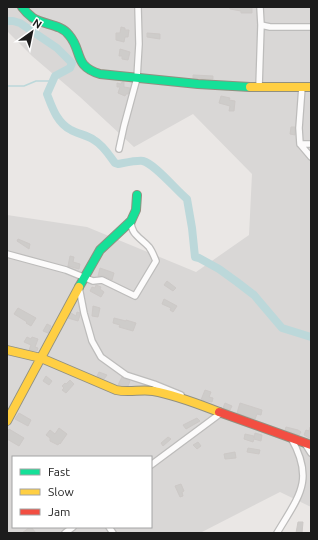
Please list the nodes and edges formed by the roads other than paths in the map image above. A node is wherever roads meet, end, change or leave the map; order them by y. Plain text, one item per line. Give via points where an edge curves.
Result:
1 (22, 7) edge
2 (138, 7) edge
3 (260, 7) edge
4 (261, 25) junction
5 (311, 27) edge
6 (137, 78) junction
7 (259, 87) junction
8 (302, 87) junction
9 (311, 87) edge
10 (300, 144) junction
11 (311, 144) edge
12 (119, 150) dead end
13 (311, 157) edge
14 (137, 195) dead end
15 (131, 221) junction
16 (7, 254) edge
17 (84, 277) junction
18 (79, 287) junction
19 (7, 350) edge
20 (41, 358) junction
21 (191, 402) junction
22 (221, 413) junction
23 (7, 421) edge
24 (290, 438) junction
25 (308, 444) edge
26 (311, 453) edge
27 (152, 464) edge
28 (277, 533) edge

1 - 6 street via 38,21 63,29 70,35 83,64 89,70 100,74
2 - 6 street
3 - 4 street
4 - 5 street
4 - 7 street
6 - 7 street
6 - 12 street
7 - 8 street
8 - 9 street
8 - 10 street
10 - 11 street
10 - 13 street
14 - 15 street via 136,210
15 - 17 street via 100,250
15 - 17 street via 134,233 150,248 156,261 135,296 102,280 93,281
16 - 17 street
17 - 18 street
18 - 20 street
18 - 21 street via 92,341 101,356 126,375 154,384
19 - 20 street
20 - 21 street via 116,390 152,391
20 - 23 street
21 - 22 street
22 - 24 street
22 - 27 street
24 - 25 street
24 - 28 street via 301,460 304,473 300,493
25 - 26 street

